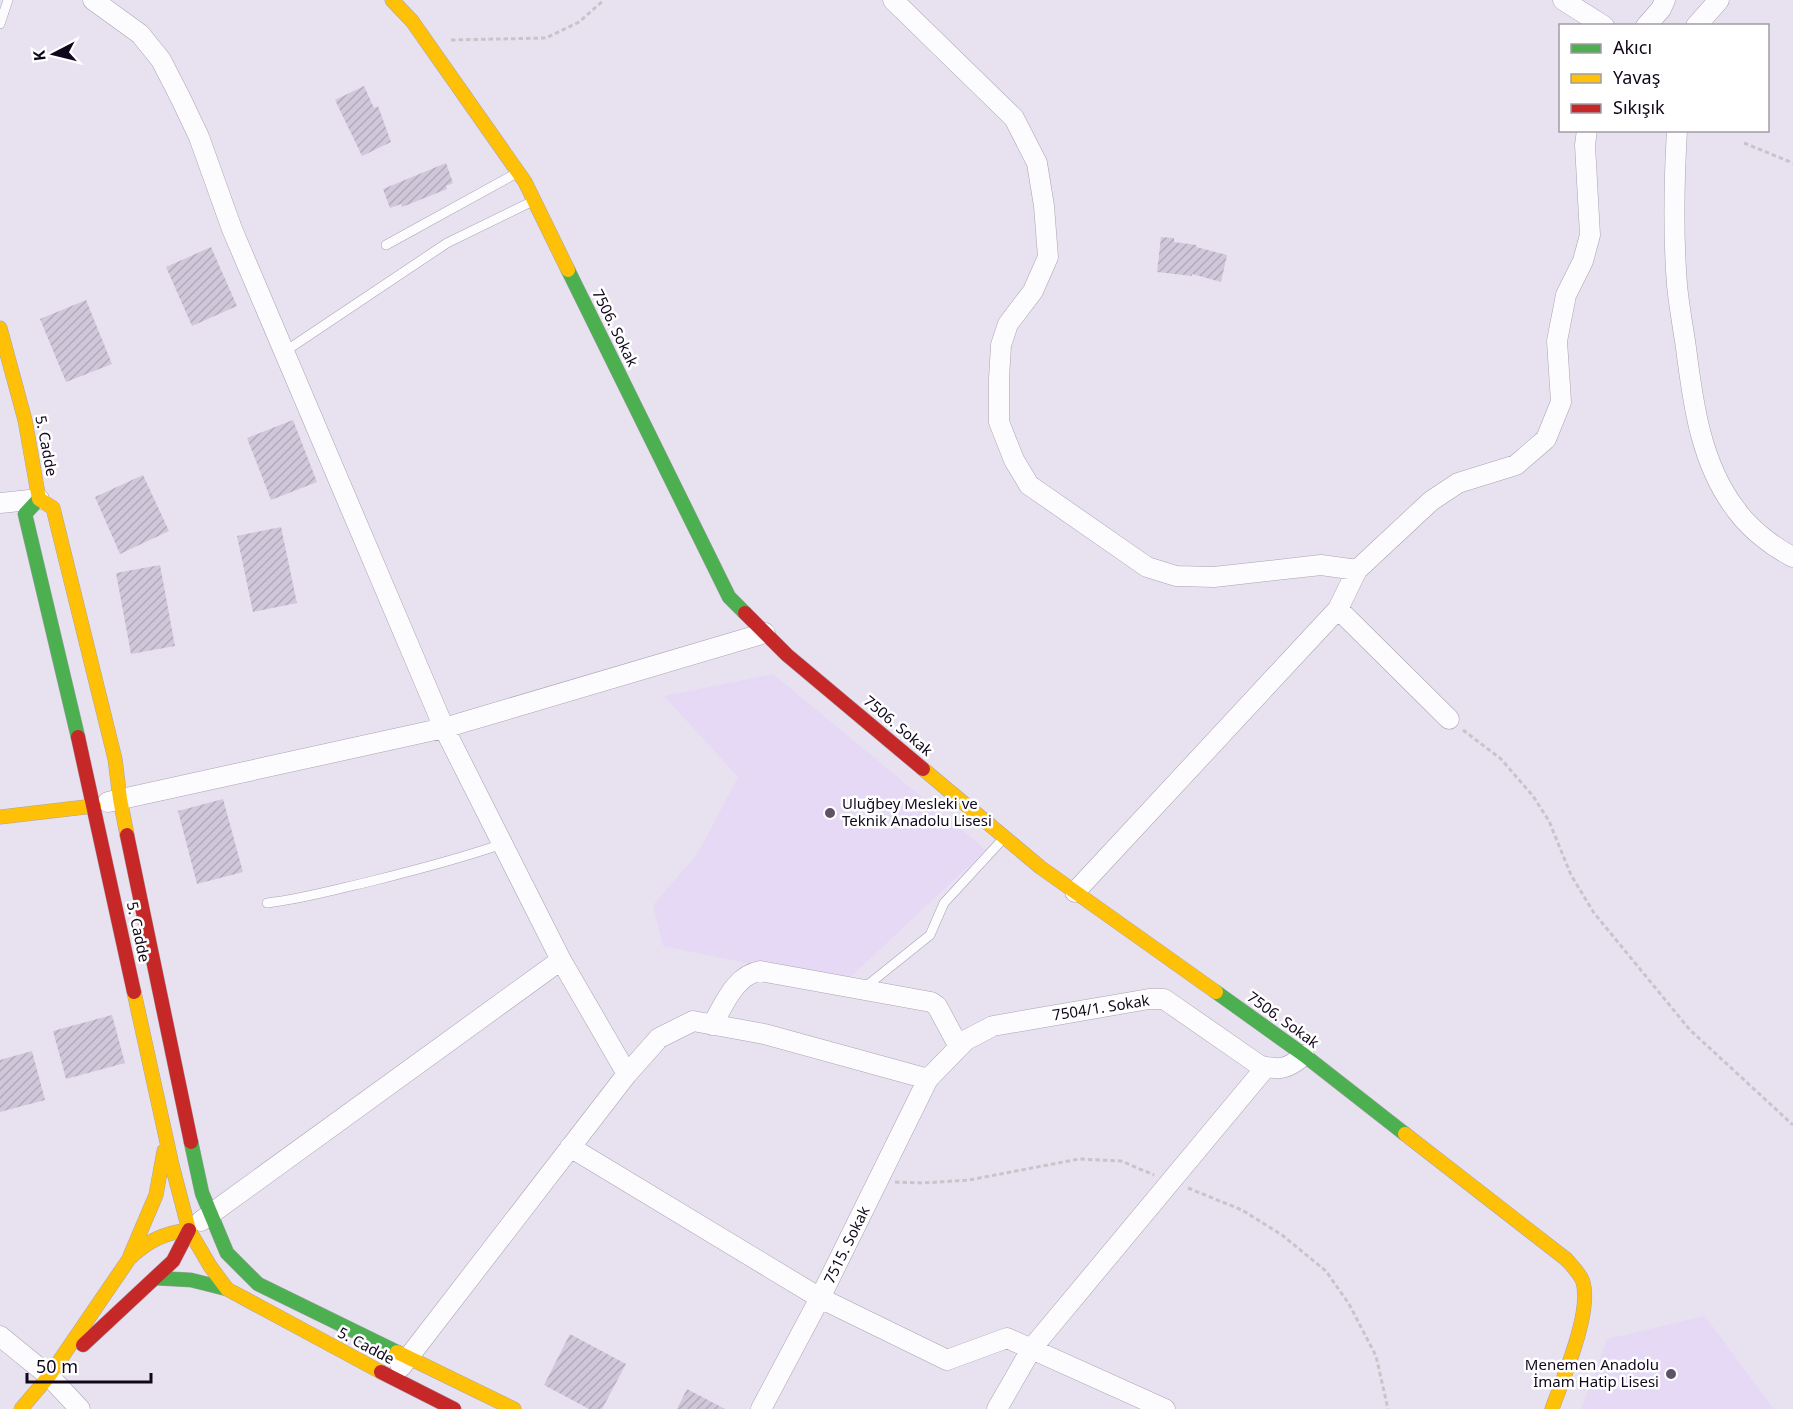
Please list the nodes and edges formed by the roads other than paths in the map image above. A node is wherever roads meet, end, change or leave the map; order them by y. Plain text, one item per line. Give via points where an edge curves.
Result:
1 (8, 0) edge
2 (93, 0) edge
3 (392, 0) edge
4 (893, 0) edge
5 (1563, 0) edge
6 (1665, 0) edge
7 (1719, 0) edge
8 (0, 24) edge
9 (1602, 24) edge
10 (1648, 24) edge
11 (1698, 24) edge
12 (1587, 132) edge
13 (1677, 132) edge
14 (518, 173) junction
15 (534, 200) junction
16 (386, 245) dead end
17 (0, 328) edge
18 (284, 352) junction
19 (39, 499) junction
20 (0, 502) edge
21 (1793, 557) edge
22 (1357, 570) junction
23 (1338, 609) junction
24 (765, 633) junction
25 (1449, 719) road end
26 (444, 728) junction
27 (120, 799) junction
28 (94, 806) junction
29 (0, 818) edge
30 (1005, 838) junction
31 (502, 844) junction
32 (1075, 892) junction
33 (267, 903) dead end
34 (561, 960) junction
35 (862, 990) junction
36 (712, 1025) junction
37 (959, 1047) junction
38 (1304, 1055) junction
39 (1266, 1067) junction
40 (627, 1074) junction
41 (928, 1079) junction
42 (166, 1141) junction
43 (570, 1147) junction
44 (211, 1214) junction
45 (189, 1230) junction
46 (129, 1259) junction
47 (155, 1278) junction
48 (227, 1289) junction
49 (820, 1298) junction
50 (0, 1336) edge
51 (1032, 1348) junction
52 (408, 1357) junction
53 (49, 1376) junction
54 (392, 1378) junction
55 (21, 1409) edge
56 (80, 1409) edge
57 (454, 1409) edge
58 (514, 1409) edge
59 (761, 1409) edge
60 (997, 1409) edge
61 (1164, 1409) edge
62 (1552, 1409) edge

1 - 8 lane
2 - 18 street via 140,34 160,60 199,136 232,229
3 - 14 street, 7506. Sokak via 426,40
4 - 22 street via 1014,118 1037,163 1048,257 1033,291 1008,324 1000,345 999,379 999,422 1029,485 1148,567 1176,576 1214,577 1321,565
5 - 9 street
6 - 10 street
7 - 11 street
12 - 22 street via 1590,235 1583,261 1566,295 1557,341 1561,402 1546,439 1516,465 1458,483 1431,501
13 - 21 street via 1677,285 1693,405 1716,475 1737,512 1756,532
14 - 15 street, 7506. Sokak
14 - 16 lane
15 - 18 lane via 447,243
15 - 24 street, 7506. Sokak via 729,597
17 - 19 street, 5. Cadde via 25,420
18 - 26 street
19 - 20 street
19 - 27 street via 53,508 115,759
19 - 28 street, 5. Cadde via 25,514
22 - 23 street
23 - 25 street
23 - 32 street
24 - 26 street
24 - 30 street, 7506. Sokak
26 - 27 street
26 - 31 street
27 - 28 street
27 - 44 street via 202,1193
28 - 29 street
28 - 42 street, 5. Cadde
30 - 32 street, 7506. Sokak
30 - 35 lane via 944,903 930,935
31 - 33 lane via 357,885
31 - 34 street
32 - 38 street, 7506. Sokak
34 - 40 street
34 - 44 street
35 - 36 street via 753,972 735,987
35 - 37 street via 931,1002
36 - 40 street via 693,1021 658,1038
36 - 41 street via 764,1034
37 - 39 street, 7504/1. Sokak via 993,1026 1164,999
37 - 41 street, 7504/1. Sokak
38 - 39 street via 1291,1066
38 - 62 street, 7506. Sokak via 1566,1259 1582,1279 1585,1297 1581,1323
39 - 51 street
40 - 43 street
41 - 49 street, 7515. Sokak
42 - 45 street, 5. Cadde
42 - 46 street via 156,1195
43 - 49 street
43 - 52 street
44 - 45 street
44 - 52 street via 227,1253 258,1284
45 - 46 street via 171,1232 144,1244
45 - 47 street via 173,1261
45 - 48 street, 5. Cadde
46 - 53 street
47 - 48 street via 197,1279
47 - 53 street
48 - 54 street, 5. Cadde
49 - 51 street via 947,1360 1007,1338
49 - 59 street, 7515. Sokak
50 - 53 street
51 - 60 street
51 - 61 street
52 - 54 street
52 - 58 street
53 - 55 street
53 - 56 street
54 - 57 street, 5. Cadde

